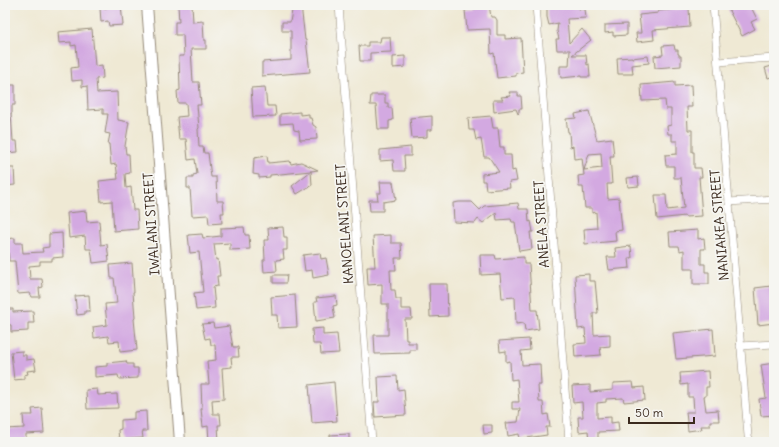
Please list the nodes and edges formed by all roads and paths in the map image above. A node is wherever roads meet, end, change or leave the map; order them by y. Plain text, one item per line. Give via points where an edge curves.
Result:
1 (147, 5) edge
2 (339, 5) edge
3 (536, 5) edge
4 (713, 5) edge
5 (774, 58) edge
6 (718, 62) junction
7 (774, 199) edge
8 (729, 202) junction
9 (774, 344) edge
10 (740, 346) junction
11 (180, 442) edge
12 (372, 442) edge
13 (569, 442) edge
14 (751, 442) edge

1 - 11 street, IWALANI STREET
2 - 12 street, KANOELANI STREET
3 - 13 street, ANELA STREET
4 - 6 street, NANIAKEA STREET
5 - 6 street
6 - 8 street, NANIAKEA STREET
7 - 8 street
8 - 10 street, NANIAKEA STREET
9 - 10 street
10 - 14 street, NANIAKEA STREET via 748,436

